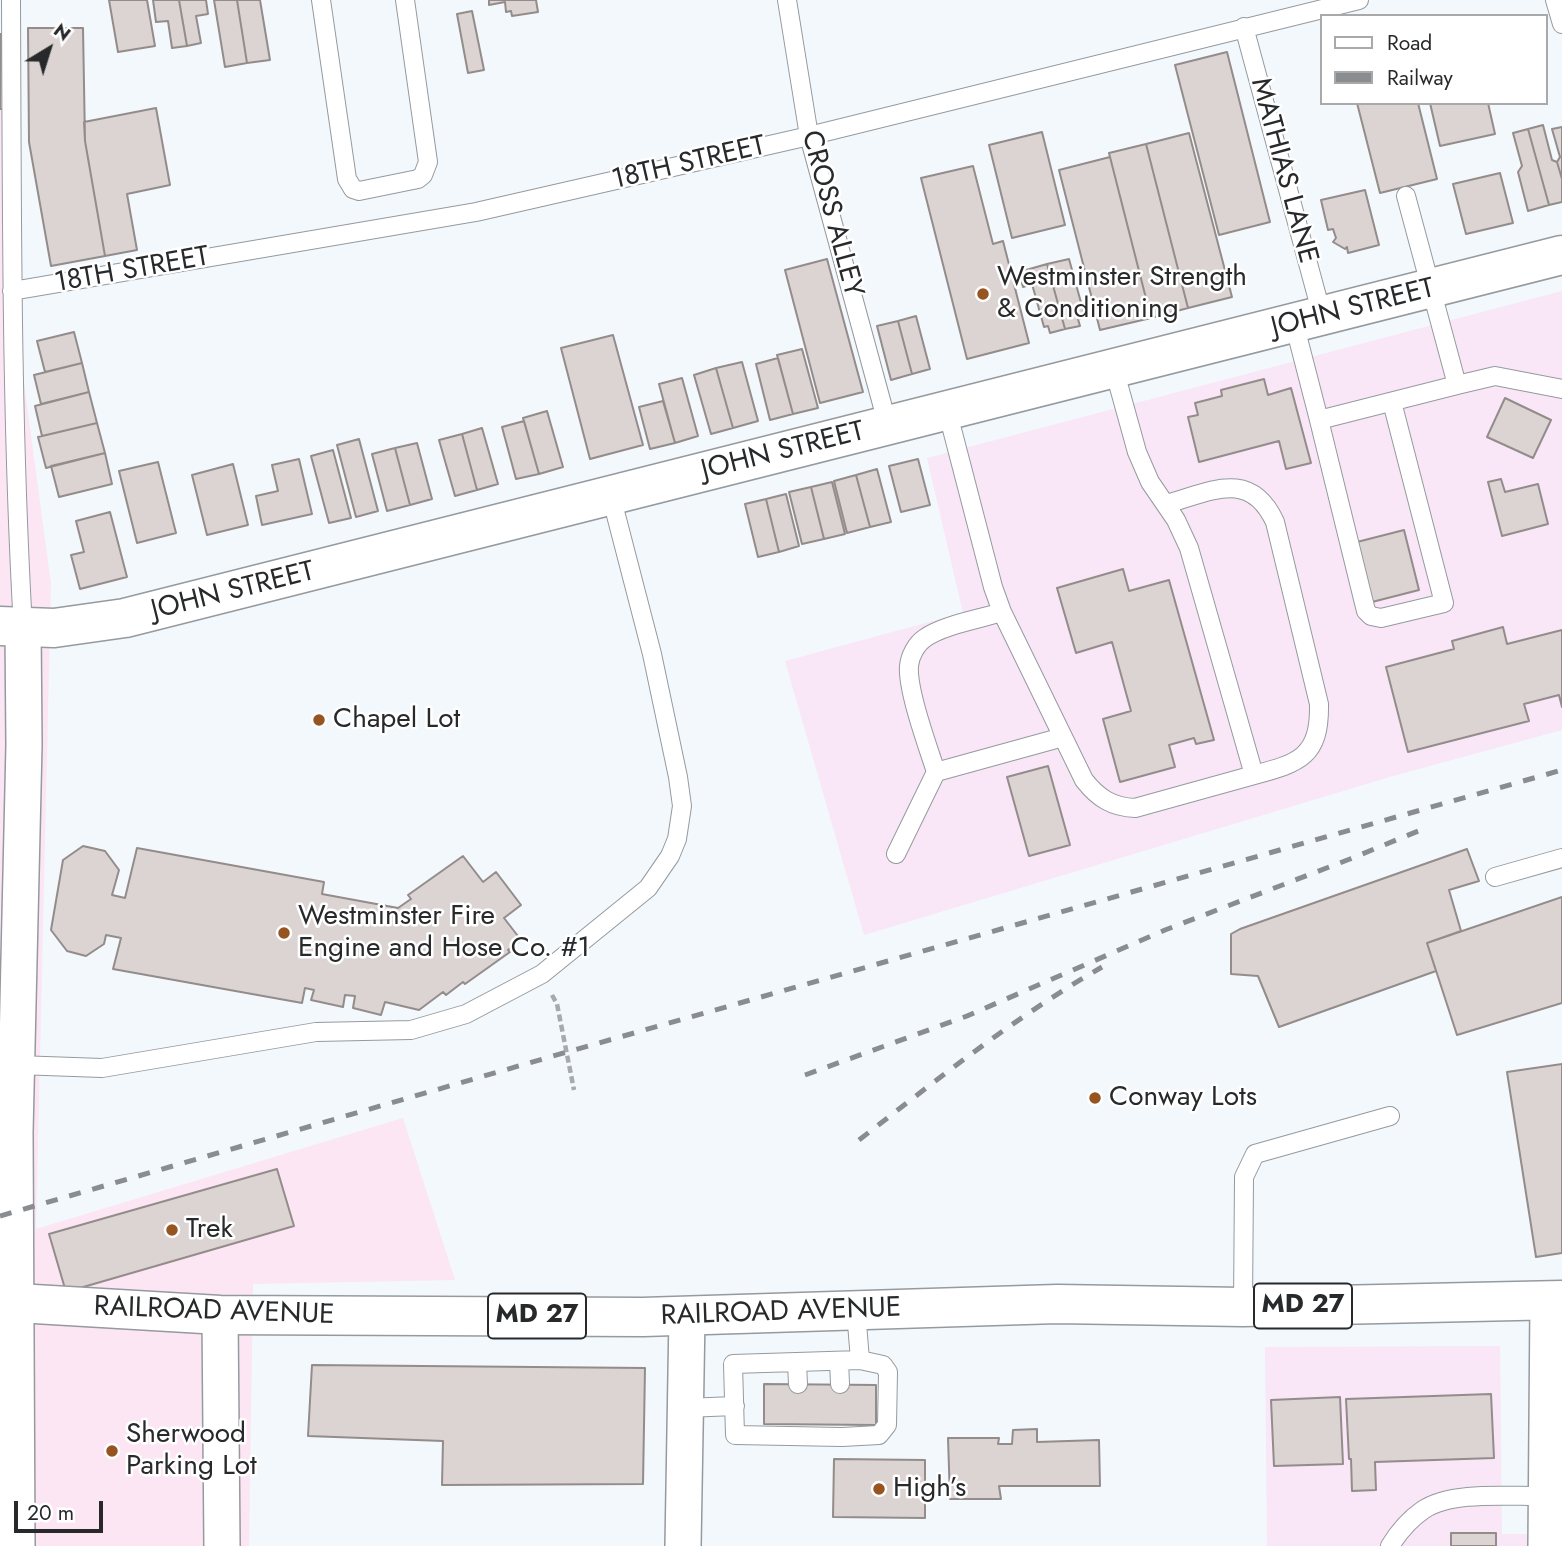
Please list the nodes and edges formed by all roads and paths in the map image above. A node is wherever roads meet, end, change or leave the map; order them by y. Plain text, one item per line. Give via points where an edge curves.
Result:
1 (11, 0) edge
2 (321, 0) edge
3 (405, 0) edge
4 (787, 0) edge
5 (1359, 0) edge
6 (1555, 0) edge
7 (1562, 24) edge
8 (1244, 27) junction
9 (809, 136) junction
10 (1406, 196) dead end
11 (1562, 255) edge
12 (1430, 289) junction
13 (12, 291) junction
14 (1308, 319) junction
15 (1114, 369) junction
16 (1457, 385) junction
17 (1562, 389) edge
18 (1392, 402) junction
19 (947, 411) junction
20 (1319, 420) junction
21 (888, 426) junction
22 (611, 496) junction
23 (1166, 504) junction
24 (1002, 612) junction
25 (12, 627) edge
26 (1063, 737) junction
27 (936, 772) junction
28 (1254, 775) junction
29 (896, 854) dead end
30 (1562, 858) edge
31 (1495, 877) dead end
32 (542, 974) junction
33 (8, 1027) edge
34 (17, 1065) junction
35 (574, 1090) dead end
36 (1390, 1116) dead end
37 (8, 1117) edge
38 (1555, 1301) edge
39 (9, 1303) edge
40 (1243, 1307) junction
41 (856, 1311) junction
42 (220, 1315) junction
43 (687, 1316) junction
44 (860, 1360) junction
45 (839, 1361) junction
46 (797, 1363) junction
47 (797, 1384) dead end
48 (840, 1384) dead end
49 (735, 1406) junction
50 (685, 1408) junction
51 (1546, 1496) junction
52 (17, 1546) edge
53 (222, 1546) edge
54 (683, 1546) edge
55 (1390, 1546) edge
56 (1546, 1546) edge

1 - 13 lane
2 - 3 lane via 347,179 359,191 418,178 428,162
4 - 9 lane, CROSS ALLEY
5 - 8 lane, 18TH STREET
6 - 7 lane
8 - 9 lane, 18TH STREET
8 - 14 lane, MATHIAS LANE
9 - 13 lane, 18TH STREET via 476,212
9 - 21 lane, CROSS ALLEY
10 - 12 lane
11 - 12 main road, JOHN STREET
12 - 14 main road, JOHN STREET
12 - 16 lane
13 - 25 lane via 16,496
14 - 15 main road, JOHN STREET
14 - 20 lane, MATHIAS LANE
15 - 19 main road, JOHN STREET
15 - 23 lane via 1137,452
16 - 17 lane via 1495,376
16 - 18 lane
18 - 20 lane
18 - 20 lane, MATHIAS LANE via 1444,603 1381,618 1366,611
19 - 21 main road, JOHN STREET
19 - 24 lane
21 - 22 main road, JOHN STREET
22 - 25 main road, JOHN STREET via 125,618 72,627
22 - 32 lane via 652,654 678,777 681,822 670,856 648,888
23 - 28 lane via 1189,548
23 - 28 lane via 1229,487 1243,489 1257,495 1275,522 1319,704 1320,725 1303,756 1287,766
24 - 26 lane
24 - 27 lane via 938,631 914,650 909,681
25 - 33 street via 18,745
26 - 27 lane
26 - 28 lane via 1093,793 1120,807 1135,808
27 - 29 lane
30 - 31 lane
32 - 34 lane via 466,1014 411,1030 316,1032 102,1068
32 - 35 path via 557,1004
33 - 34 street
34 - 37 street
36 - 40 lane via 1255,1154 1244,1177
37 - 39 street
38 - 40 main road, RAILROAD AVENUE / MD 27
38 - 51 street
39 - 42 main road, RAILROAD AVENUE / MD 27
39 - 52 street via 16,1395
40 - 41 main road, RAILROAD AVENUE / MD 27 via 1057,1304
41 - 43 main road, RAILROAD AVENUE / MD 27
41 - 44 lane
42 - 43 main road, RAILROAD AVENUE / MD 27
42 - 53 street
43 - 50 street
44 - 45 lane
44 - 49 lane via 883,1365 888,1373 887,1425 879,1435 798,1430 735,1435
45 - 46 lane
45 - 48 lane
46 - 47 lane
46 - 49 lane via 733,1364
49 - 50 lane
50 - 54 street
51 - 55 lane via 1439,1502 1407,1524
51 - 56 street

